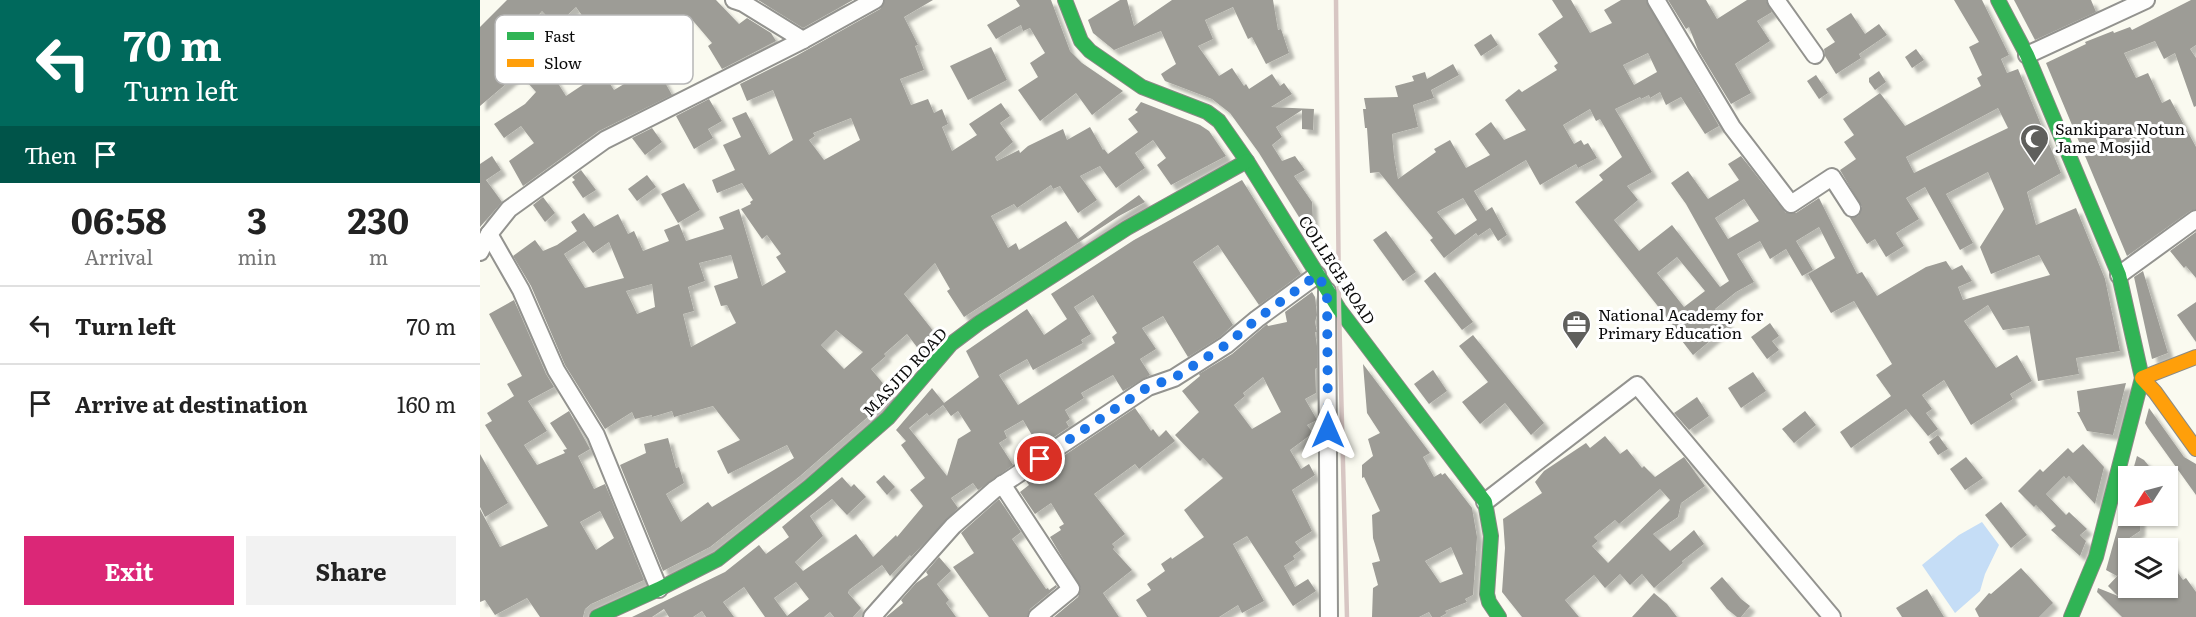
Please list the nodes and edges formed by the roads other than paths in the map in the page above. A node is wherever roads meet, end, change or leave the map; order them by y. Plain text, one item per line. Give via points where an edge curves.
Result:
1 (734, 0) edge
2 (876, 0) edge
3 (1065, 0) edge
4 (1656, 0) edge
5 (1776, 0) edge
6 (1998, 0) edge
7 (2146, 0) edge
8 (803, 40) junction
9 (1815, 55) dead end
10 (2027, 55) junction
11 (1247, 161) junction
12 (1852, 208) dead end
13 (2196, 219) edge
14 (489, 234) junction
15 (480, 252) edge
16 (1317, 275) junction
17 (2119, 275) junction
18 (1327, 290) junction
19 (2196, 357) edge
20 (2142, 378) junction
21 (2196, 449) edge
22 (1002, 484) junction
23 (1485, 502) junction
24 (659, 589) junction
25 (597, 617) edge
26 (872, 617) edge
27 (1036, 617) edge
28 (1329, 617) edge
29 (1499, 617) edge
30 (1832, 617) edge
31 (2071, 617) edge

1 - 8 street
2 - 8 street
3 - 11 street, COLLEGE ROAD via 1081,41 1090,51 1142,87 1215,117
4 - 12 street via 1732,127 1791,204 1832,177
5 - 9 street
6 - 10 street
7 - 10 street
8 - 14 street via 605,140 509,209
10 - 17 street
11 - 16 street, COLLEGE ROAD
11 - 24 street, MASJID ROAD via 1127,228 979,323 951,344 888,418 809,487 718,559
13 - 17 street
14 - 15 street
14 - 24 street via 520,290 556,370 596,435
16 - 18 street, COLLEGE ROAD
16 - 22 street via 1226,345 1174,378 1148,387
17 - 20 street
18 - 23 street, COLLEGE ROAD
18 - 28 street
19 - 20 street
20 - 21 street
20 - 31 street via 2096,557
22 - 26 street via 953,526
22 - 27 street via 1071,589
23 - 29 street, COLLEGE ROAD via 1493,539 1487,594
23 - 30 street via 1637,385
24 - 25 street, MASJID ROAD

